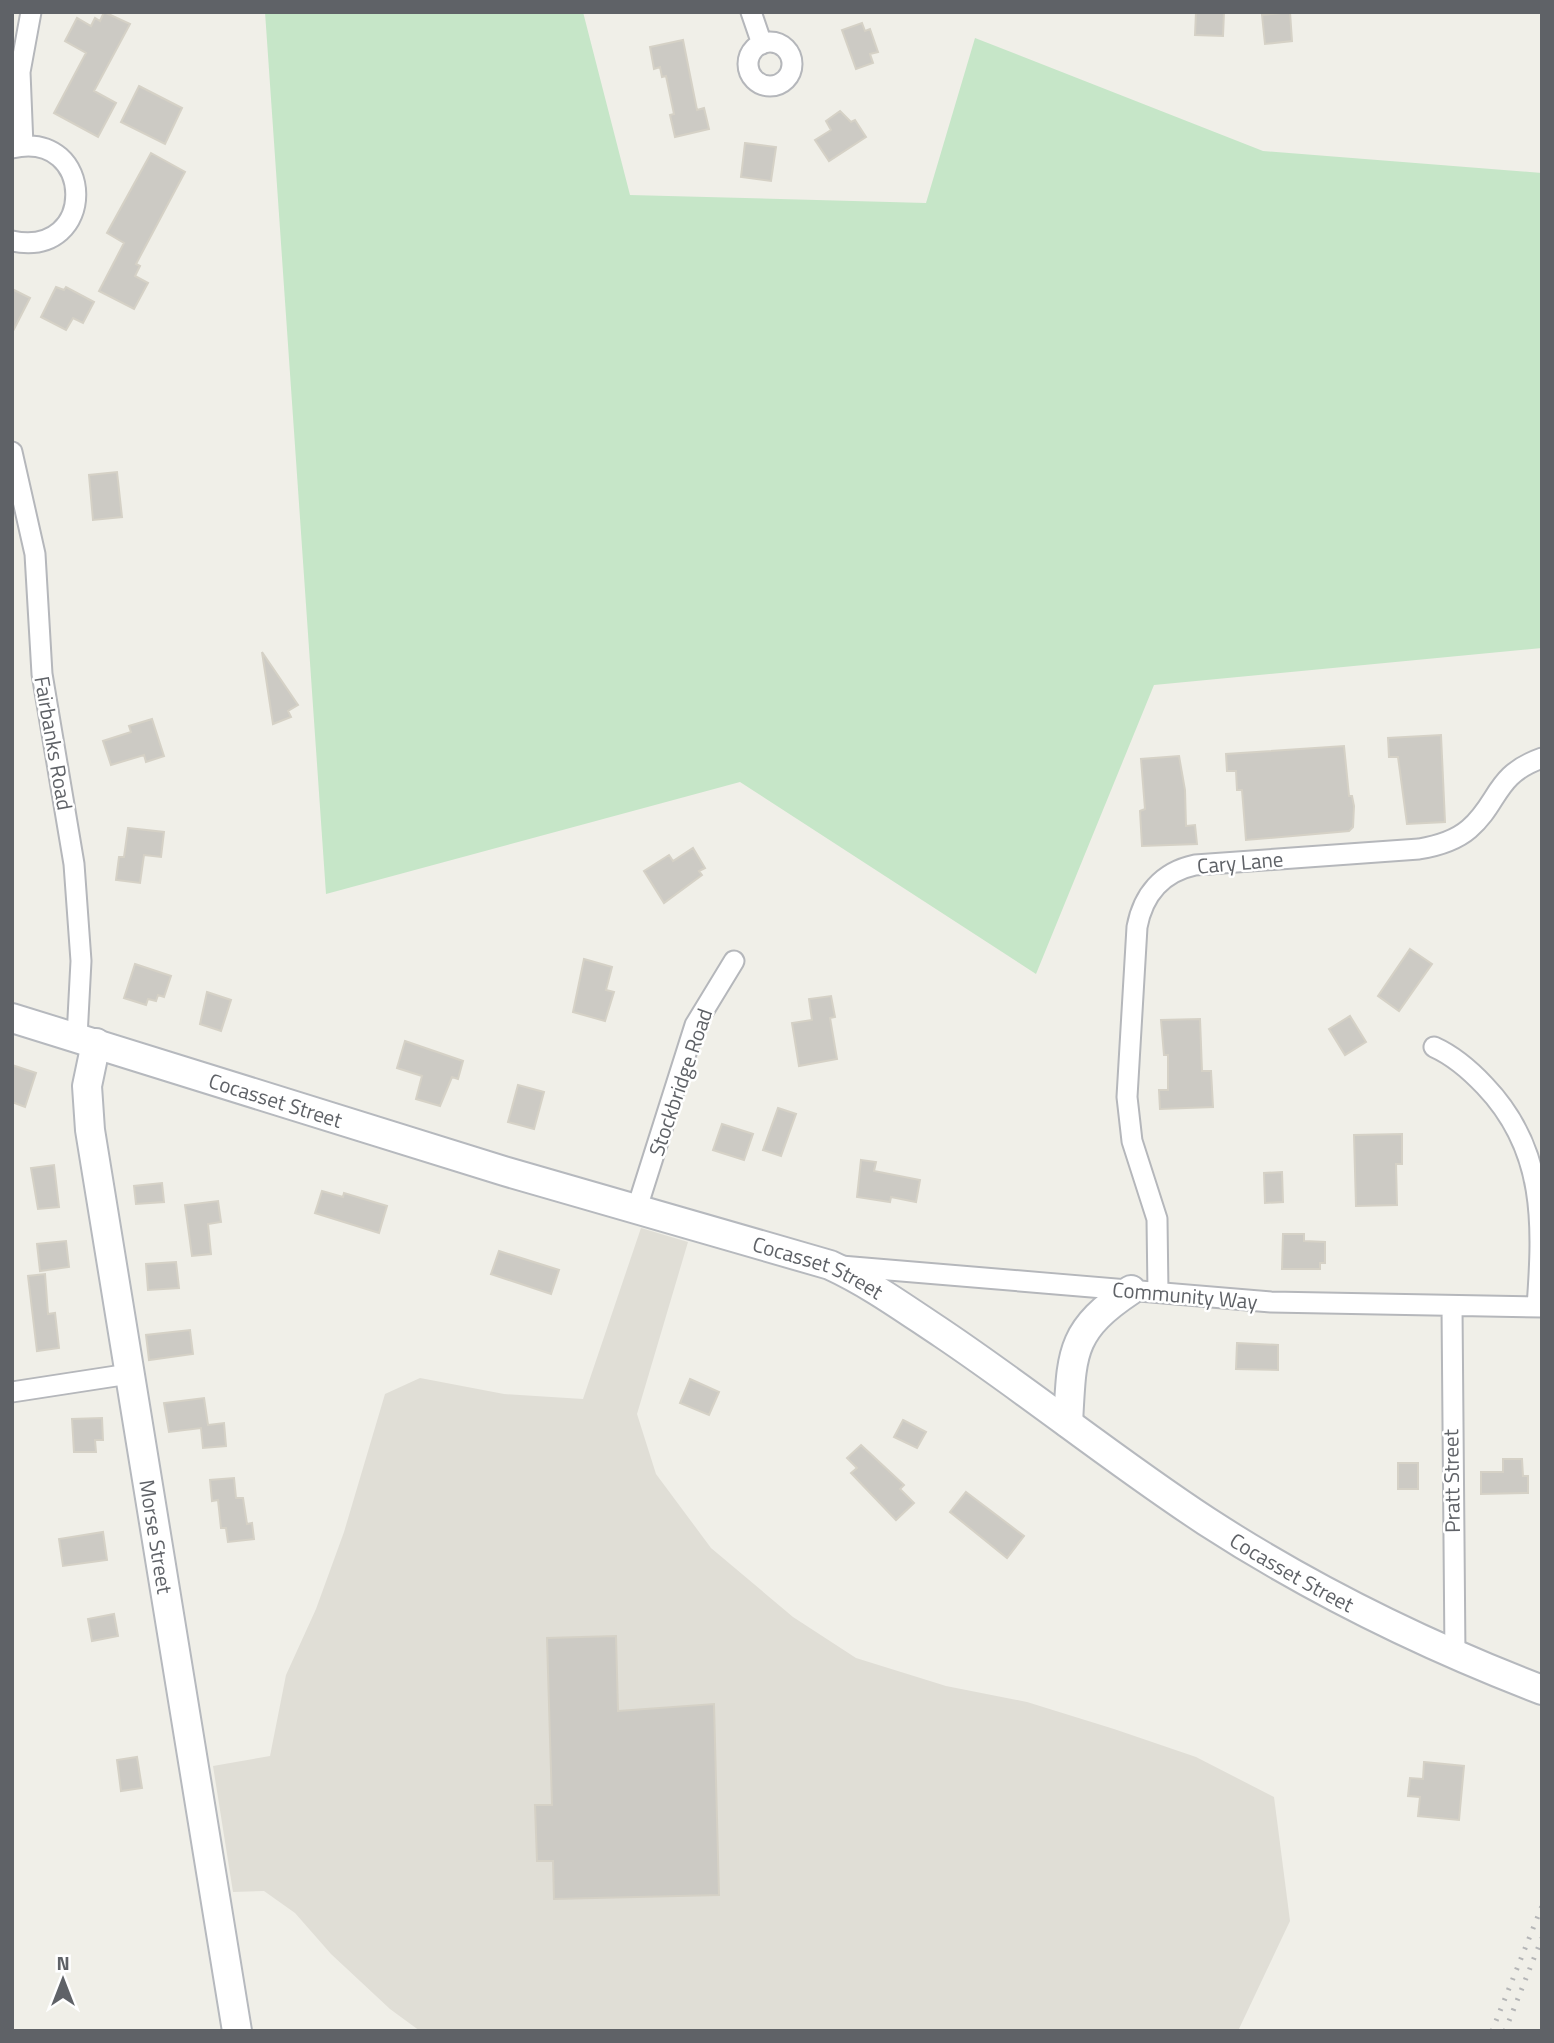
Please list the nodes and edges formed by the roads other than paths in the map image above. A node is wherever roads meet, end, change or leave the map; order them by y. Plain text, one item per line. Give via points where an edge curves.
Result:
1 (31, 12) edge
2 (751, 12) edge
3 (762, 44) dead end
4 (18, 147) edge
5 (12, 241) edge
6 (12, 452) edge
7 (1542, 758) edge
8 (734, 961) dead end
9 (12, 1018) edge
10 (86, 1040) junction
11 (1434, 1047) dead end
12 (637, 1208) junction
13 (830, 1265) junction
14 (1144, 1291) junction
15 (1452, 1307) junction
16 (1539, 1307) edge
17 (129, 1374) junction
18 (12, 1392) edge
19 (1068, 1423) junction
20 (1455, 1656) junction
21 (1542, 1690) edge
22 (237, 2031) edge

1 - 4 street via 20,72
2 - 3 street
4 - 5 street via 58,156 73,176 76,200 68,223 48,239 24,244
6 - 10 street, Fairbanks Road via 35,554 42,674 74,864
7 - 14 street, Cary Lane via 1508,777 1470,828 1448,842 1419,849 1195,865 1170,874 1151,891 1136,935 1128,1097 1132,1141 1157,1219
8 - 12 street, Stockbridge Road via 695,1025
9 - 10 main road, Cocasset Street
10 - 12 main road, Cocasset Street
10 - 17 main road, Morse Street via 88,1115
11 - 16 street via 1460,1062 1489,1090 1529,1153 1539,1223
12 - 13 main road, Cocasset Street
13 - 14 street, Community Way
13 - 19 main road, Cocasset Street via 867,1282
14 - 15 street, Community Way via 1271,1302
14 - 19 main road via 1098,1314 1083,1333 1070,1366
15 - 16 street, Community Way
15 - 20 street, Pratt Street
17 - 18 street
17 - 22 main road, Morse Street
19 - 20 main road, Cocasset Street via 1206,1521 1312,1585
20 - 21 main road, Cocasset Street

